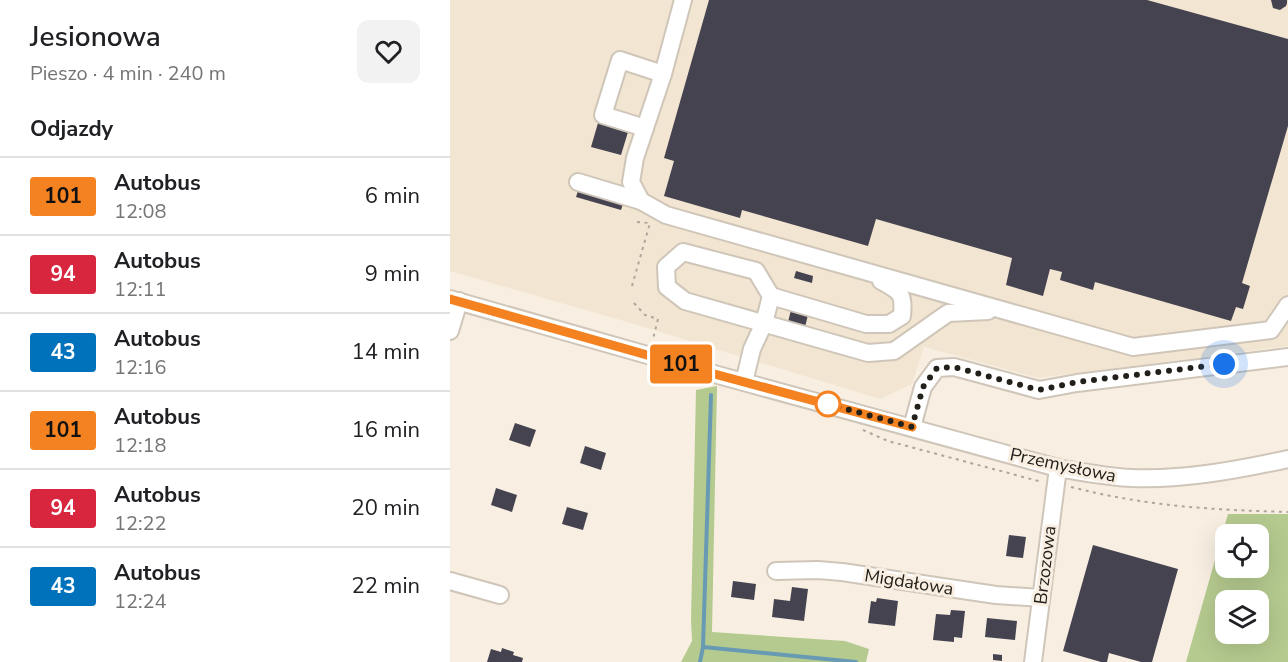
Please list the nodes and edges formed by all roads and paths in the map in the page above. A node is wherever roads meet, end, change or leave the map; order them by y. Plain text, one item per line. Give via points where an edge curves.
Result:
1 (683, 0) edge
2 (663, 74) junction
3 (645, 128) junction
4 (578, 182) dead end
5 (641, 201) junction
6 (650, 223) dead end
7 (862, 270) junction
8 (632, 286) dead end
9 (771, 296) junction
10 (455, 300) edge
11 (634, 303) dead end
12 (1288, 305) edge
13 (722, 311) junction
14 (1014, 313) junction
15 (1282, 322) edge
16 (764, 323) junction
17 (450, 331) edge
18 (652, 339) dead end
19 (752, 349) junction
20 (1288, 357) edge
21 (744, 382) junction
22 (912, 427) junction
23 (1288, 459) edge
24 (1058, 468) junction
25 (1063, 485) dead end
26 (1288, 512) edge
27 (776, 571) dead end
28 (450, 581) edge
29 (500, 595) dead end
30 (1041, 598) junction
31 (1034, 662) edge

1 - 2 street
2 - 3 street
2 - 3 street via 620,60 603,115
3 - 5 street via 631,183
4 - 5 street
5 - 7 street via 666,215
6 - 8 path
7 - 9 street via 899,292 902,316 890,324 866,324
7 - 14 street
9 - 13 street via 756,271 683,252 666,267 667,287 685,301
9 - 16 street
10 - 17 street
10 - 21 street, Przemysłowa
11 - 18 path via 645,315 658,320
12 - 15 street
13 - 16 street
13 - 19 street via 748,331
14 - 15 street via 1133,347 1271,330
14 - 16 street via 948,313 894,351 868,353
16 - 19 street
19 - 21 street
20 - 22 street via 1039,390 954,367 937,368 923,387
21 - 22 street, Przemysłowa
22 - 24 street, Przemysłowa
23 - 24 street, Przemysłowa via 1164,478 1101,476
24 - 30 street, Brzozowa
25 - 26 path via 1167,506
27 - 30 street, Migdałowa via 842,572
28 - 29 street
30 - 31 street, Brzozowa

